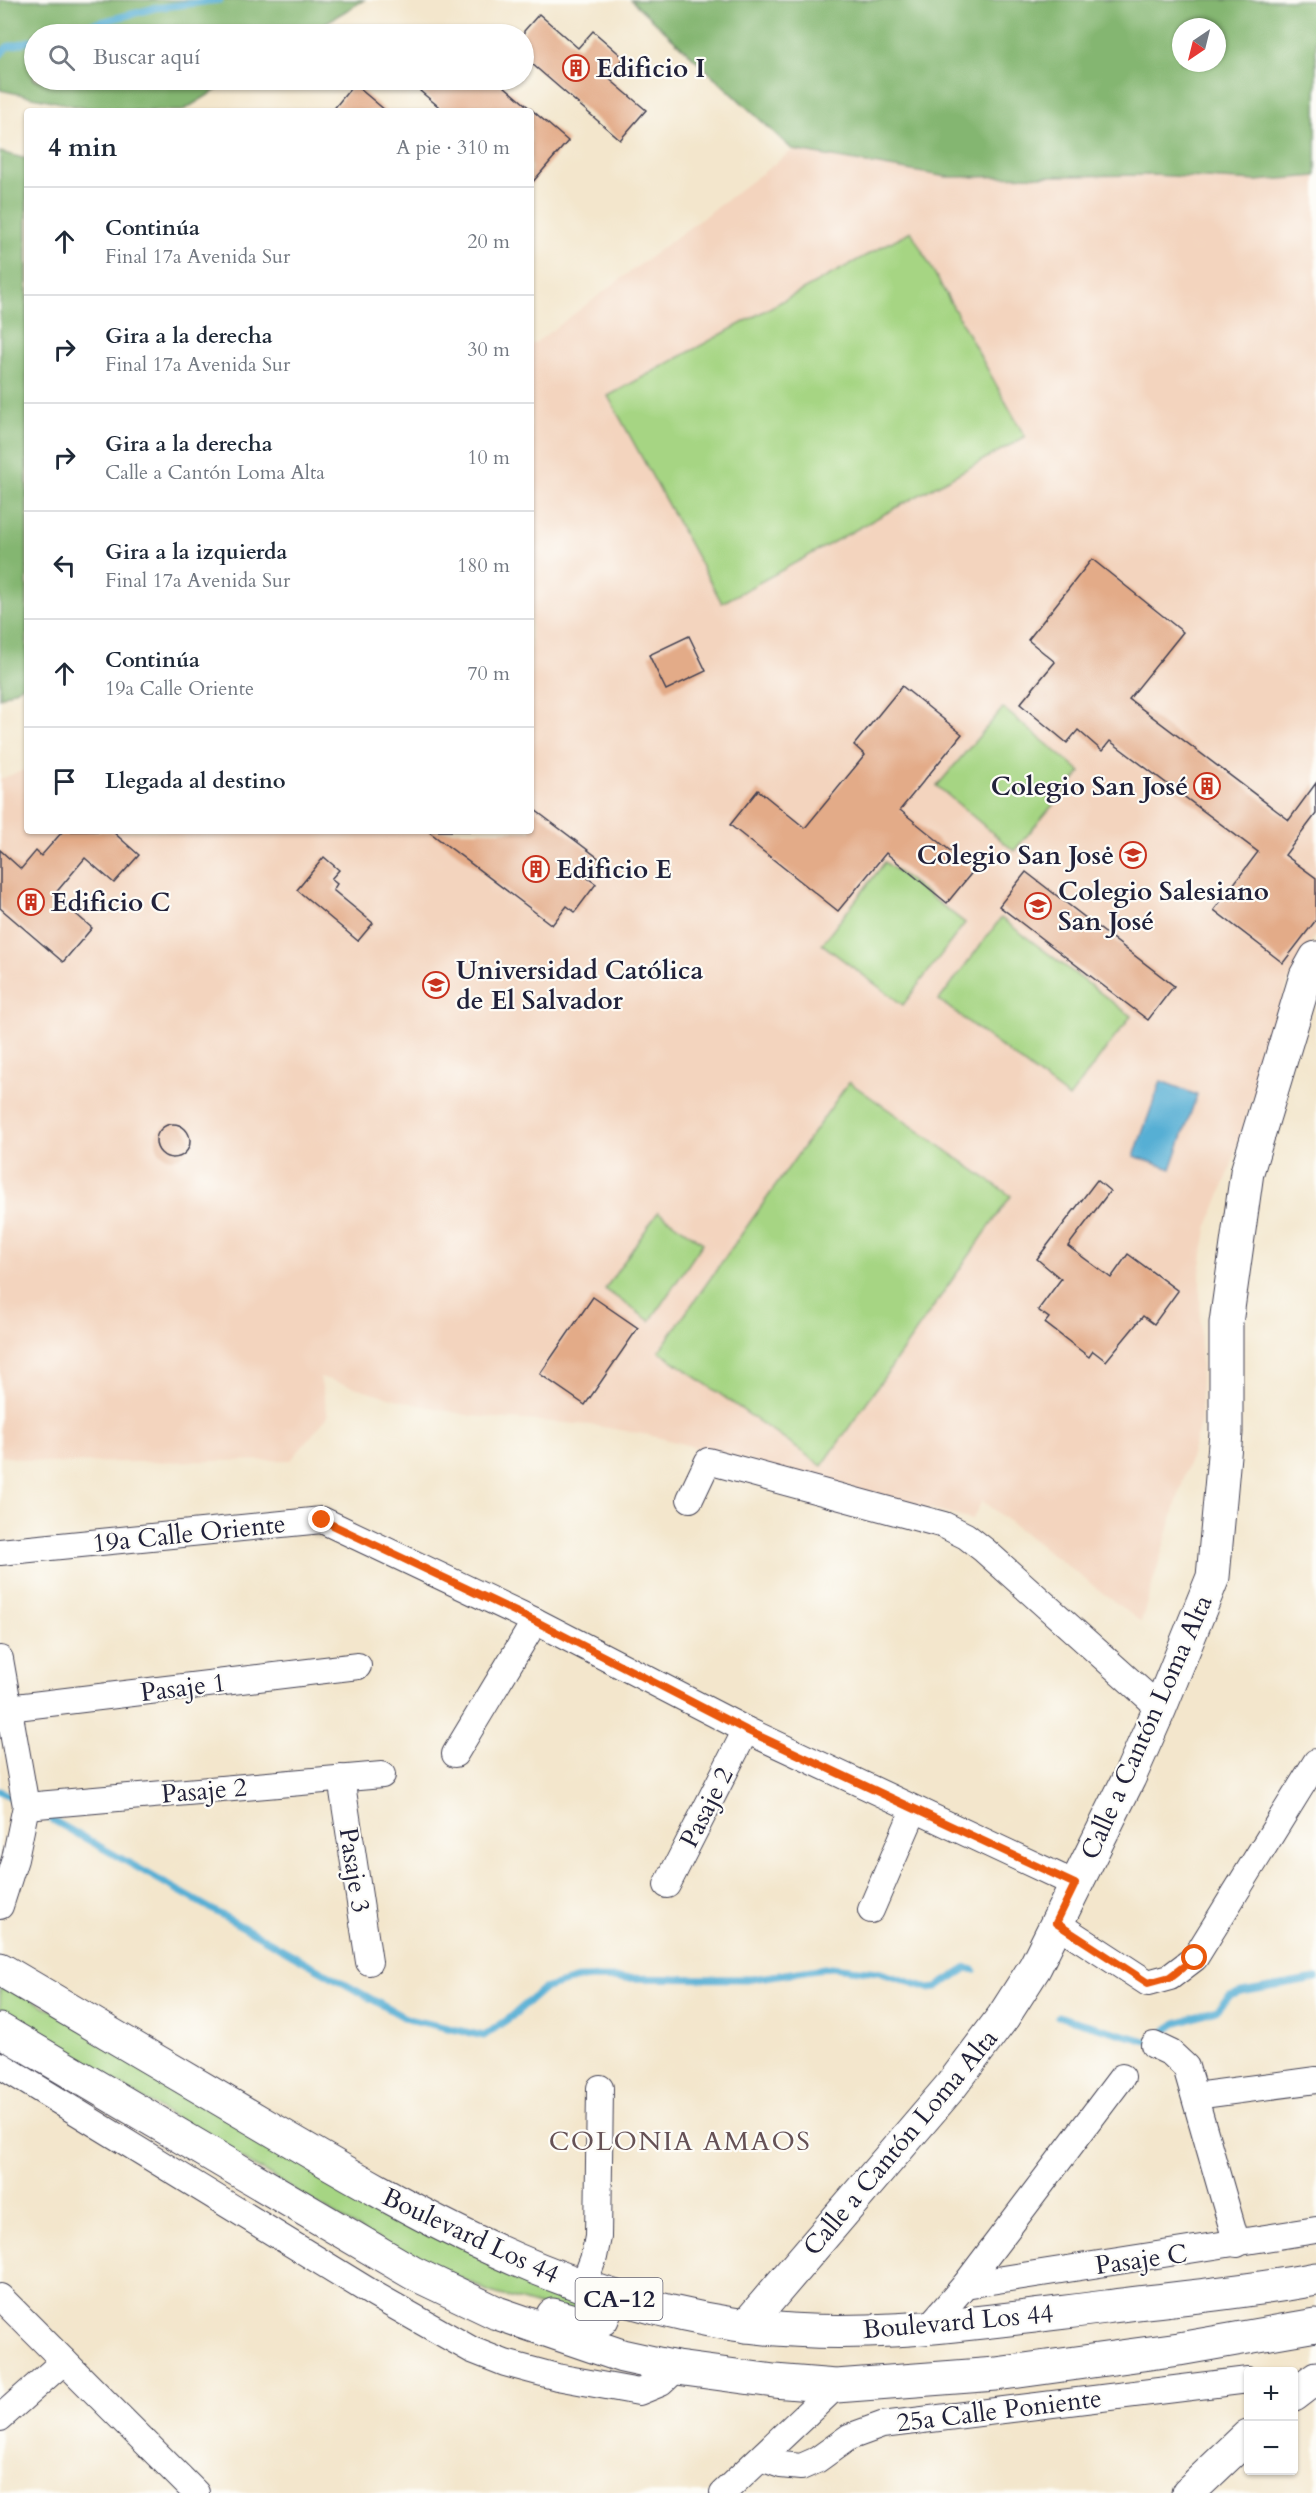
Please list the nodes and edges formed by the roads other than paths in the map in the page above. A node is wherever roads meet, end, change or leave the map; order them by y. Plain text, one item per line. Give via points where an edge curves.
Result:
1 (1313, 974) edge
2 (690, 1499) dead end
3 (0, 1552) edge
4 (535, 1621) junction
5 (0, 1659) edge
6 (358, 1666) dead end
7 (8, 1708) junction
8 (1160, 1708) junction
9 (746, 1730) junction
10 (455, 1754) dead end
11 (1316, 1762) edge
12 (382, 1774) dead end
13 (341, 1779) junction
14 (26, 1806) junction
15 (914, 1810) junction
16 (1075, 1884) junction
17 (667, 1885) dead end
18 (0, 1906) edge
19 (871, 1910) dead end
20 (1056, 1923) junction
21 (369, 1962) dead end
22 (0, 1969) edge
23 (0, 2030) edge
24 (1154, 2045) dead end
25 (0, 2065) edge
26 (1122, 2077) dead end
27 (1316, 2080) edge
28 (600, 2088) dead end
29 (1195, 2096) junction
30 (1316, 2230) edge
31 (1237, 2244) junction
32 (1316, 2279) edge
33 (965, 2285) junction
34 (583, 2286) junction
35 (0, 2297) edge
36 (463, 2299) junction
37 (739, 2325) junction
38 (1316, 2325) edge
39 (928, 2328) junction
40 (622, 2356) junction
41 (64, 2361) junction
42 (677, 2368) junction
43 (1316, 2378) edge
44 (1244, 2380) edge
45 (836, 2386) junction
46 (1298, 2391) edge
47 (0, 2418) edge
48 (1244, 2440) edge
49 (761, 2458) junction
50 (184, 2489) edge
51 (723, 2493) edge
52 (1188, 2493) edge

1 - 8 main road, Calle a Cantón Loma Alta via 1247,1172 1226,1323 1226,1433 1213,1577
2 - 8 street via 708,1461 944,1525 984,1550
3 - 4 street, 19a Calle Oriente via 322,1520
4 - 9 street, 19a Calle Oriente
4 - 10 street
5 - 7 street
6 - 7 street, Pasaje 1
7 - 14 street
8 - 16 main road, Calle a Cantón Loma Alta
9 - 15 street, 19a Calle Oriente
9 - 17 street, Pasaje 2
11 - 20 street via 1195,1958 1170,1977 1148,1983
12 - 13 street, Pasaje 2
13 - 14 street, Pasaje 2
13 - 21 street, Pasaje 3
14 - 18 street
15 - 16 street, 19a Calle Oriente
15 - 19 street
16 - 20 main road, Calle a Cantón Loma Alta
20 - 37 main road, Calle a Cantón Loma Alta via 1035,1967 1003,2018 964,2069
22 - 34 main road, Boulevard Los 44 / CA-12 via 434,2223 511,2260
23 - 36 main road, Boulevard Los 44 / CA-12
24 - 29 street via 1171,2053 1186,2067
25 - 42 street via 375,2295 472,2350 557,2377 633,2391 652,2388
26 - 33 street
27 - 29 street
28 - 34 street via 598,2237
29 - 31 street
30 - 31 street, Pasaje C
31 - 33 street, Pasaje C
32 - 39 main road, Boulevard Los 44 / CA-12
33 - 39 street
34 - 36 main road via 605,2307 602,2319 593,2325 495,2299
34 - 37 main road, Boulevard Los 44 / CA-12 via 617,2299
35 - 41 street
36 - 40 main road, Boulevard Los 44 / CA-12
37 - 39 main road, Boulevard Los 44 / CA-12 via 821,2331
37 - 40 main road via 701,2332 627,2319 612,2336
38 - 45 main road, Boulevard Los 44 / CA-12 via 996,2374
40 - 42 main road, Boulevard Los 44 / CA-12
41 - 47 street
41 - 50 street
42 - 45 main road, Boulevard Los 44 / CA-12
43 - 46 main road
44 - 49 street, 25a Calle Poniente via 882,2425 849,2437 801,2467
45 - 49 street
48 - 52 main road
49 - 51 street

